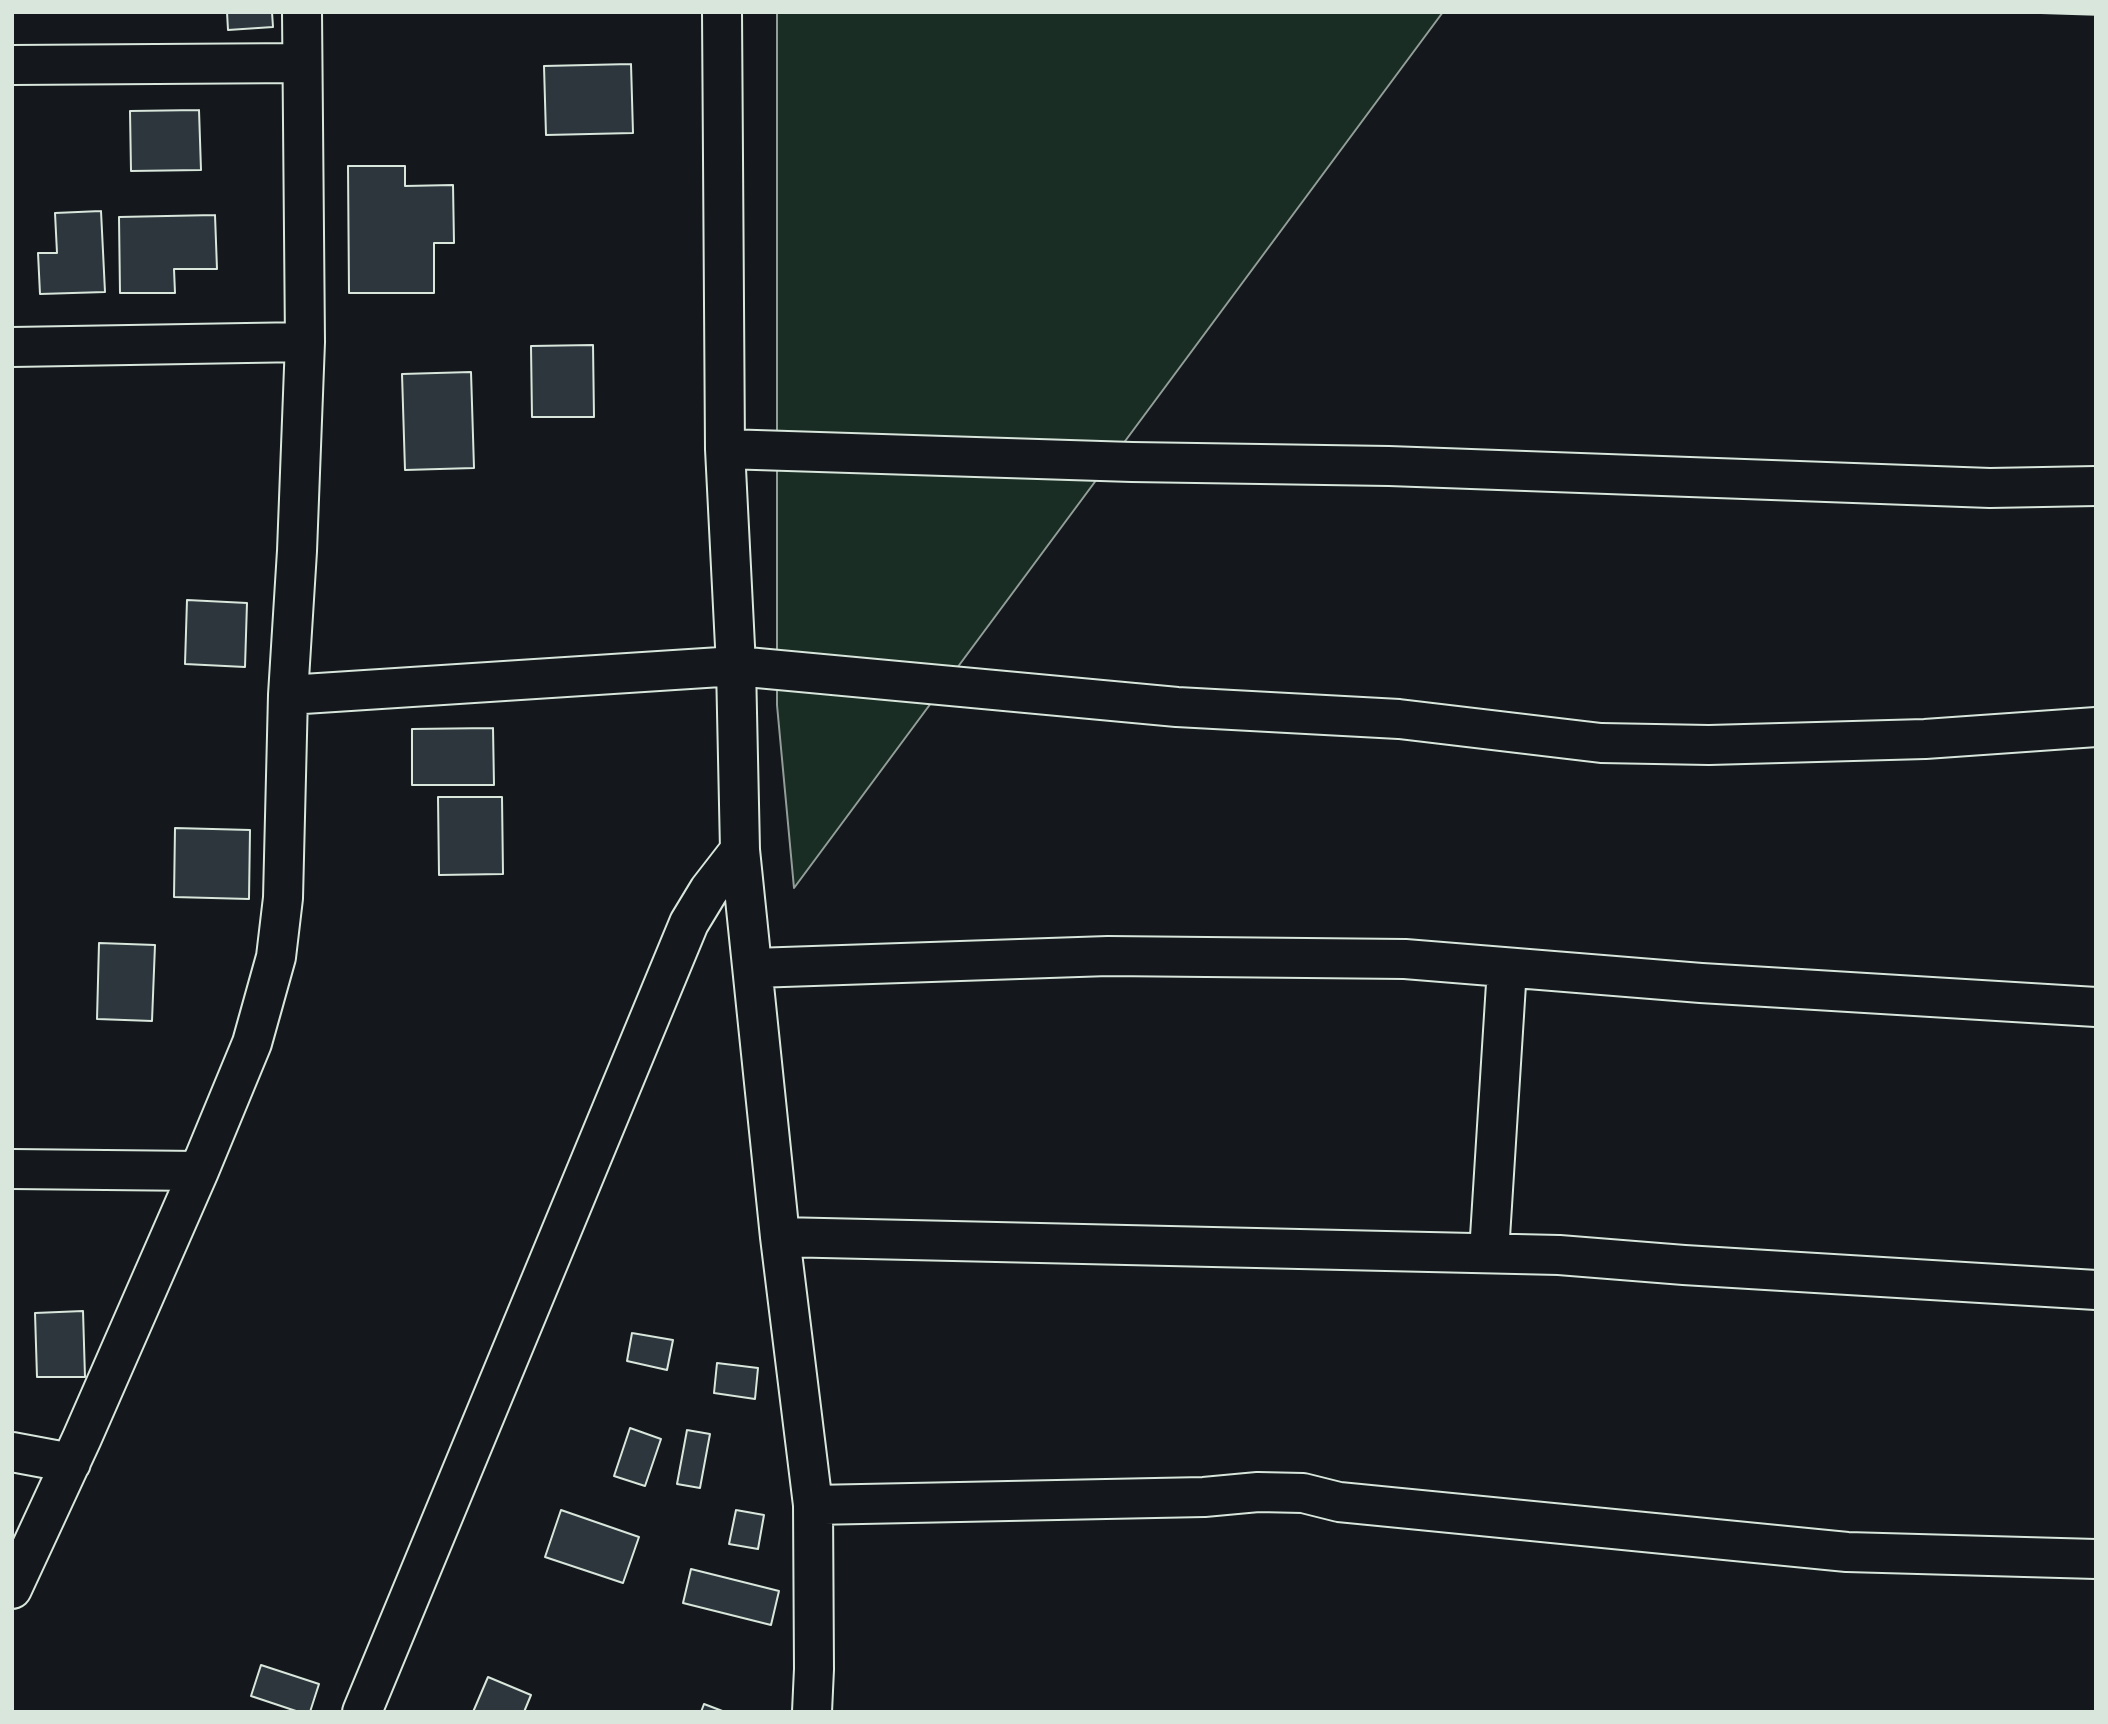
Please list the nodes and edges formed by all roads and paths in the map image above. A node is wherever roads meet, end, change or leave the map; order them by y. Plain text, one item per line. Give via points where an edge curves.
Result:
1 (302, 12) edge
2 (722, 12) edge
3 (301, 63) junction
4 (12, 65) edge
5 (305, 342) junction
6 (12, 347) edge
7 (726, 449) junction
8 (2096, 486) edge
9 (736, 666) junction
10 (288, 695) junction
11 (2096, 727) edge
12 (740, 850) junction
13 (754, 968) junction
14 (1507, 968) junction
15 (2096, 1007) edge
16 (12, 1170) edge
17 (199, 1171) junction
18 (780, 1237) junction
19 (1489, 1254) junction
20 (2096, 1290) edge
21 (12, 1452) edge
22 (71, 1462) junction
23 (813, 1505) junction
24 (2096, 1559) edge
25 (12, 1589) edge
26 (814, 1669) junction
27 (362, 1712) edge
28 (795, 1712) edge
29 (812, 1712) edge

1 - 3 street
2 - 7 street
3 - 4 street
3 - 5 street
5 - 6 street
5 - 10 street
7 - 8 street via 1990,488
7 - 9 street
9 - 10 street
9 - 11 street via 1177,707 1399,719 1601,743 1925,740
9 - 12 street
10 - 17 street via 283,898 276,957 252,1043
12 - 13 street
12 - 27 street via 689,923
13 - 14 street via 1108,956 1405,959
13 - 18 street
14 - 15 street
14 - 19 street
16 - 17 street
17 - 22 street
18 - 19 street
18 - 23 street
19 - 20 street
21 - 22 street
22 - 25 street
23 - 24 street via 1303,1493 1339,1502 1847,1552
23 - 26 street
26 - 28 street
26 - 29 street

